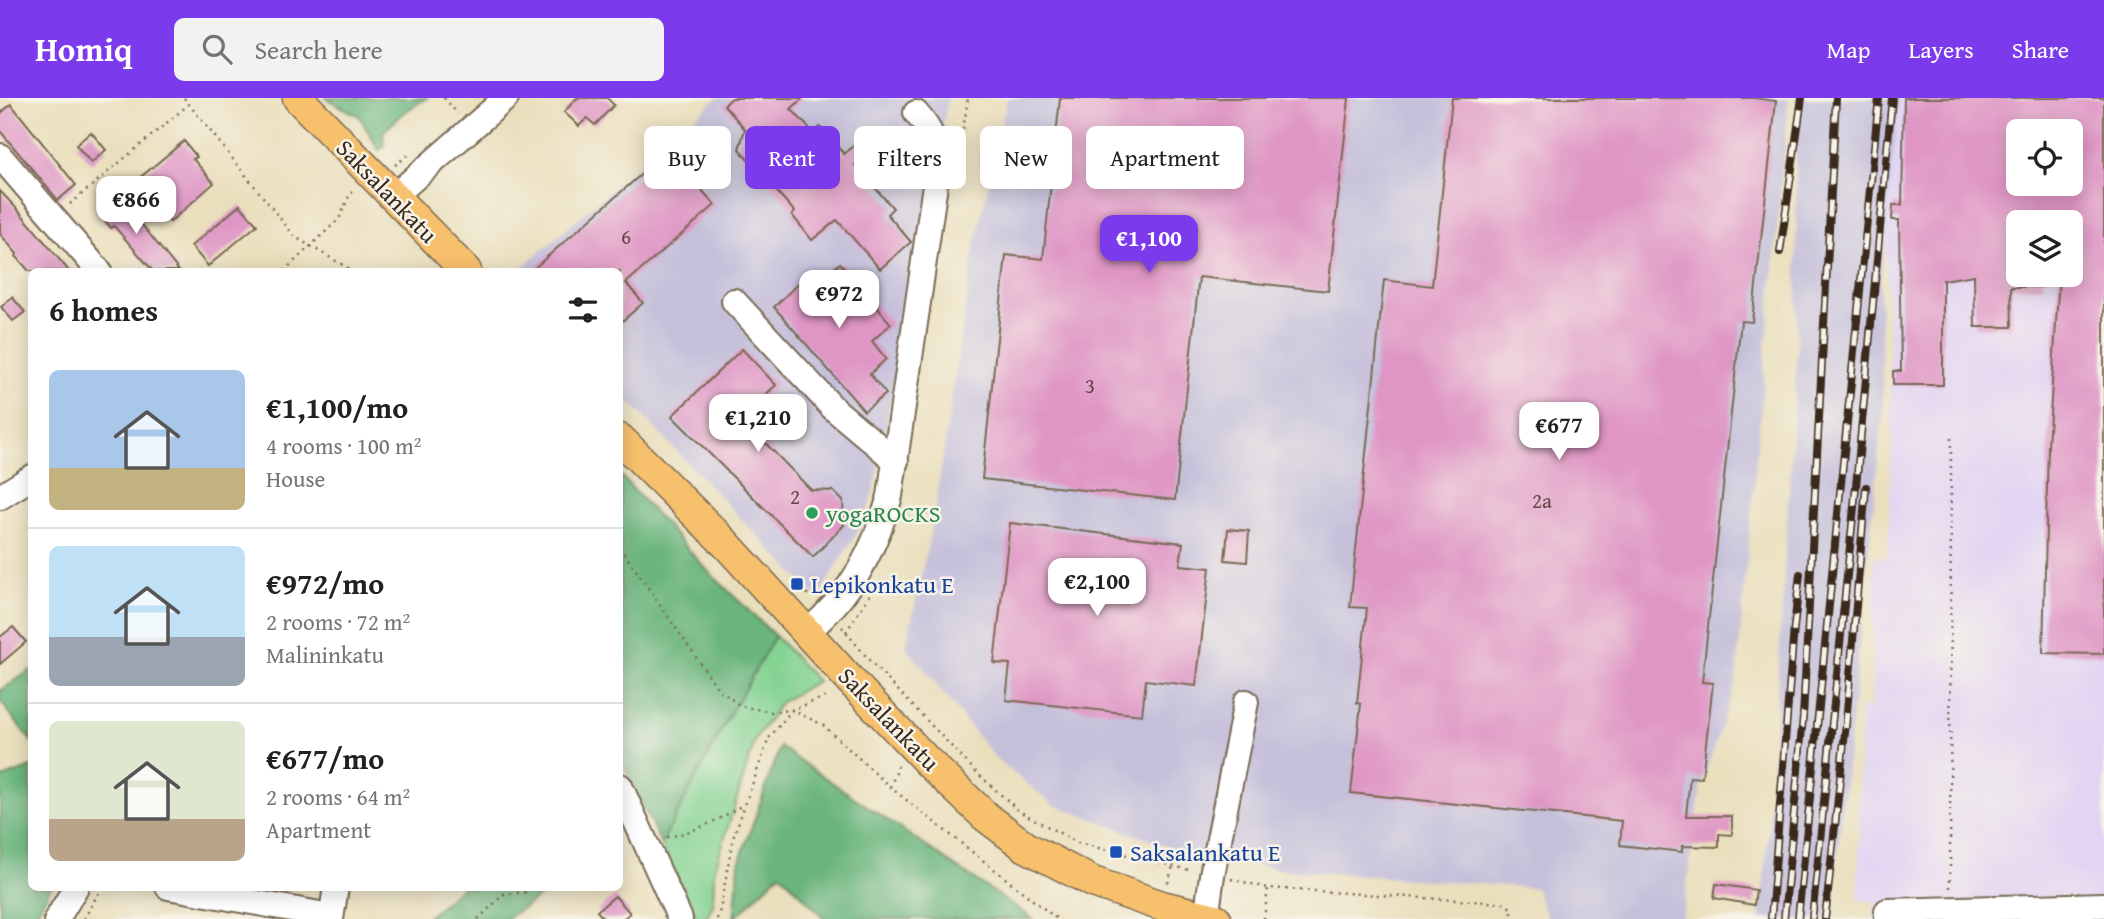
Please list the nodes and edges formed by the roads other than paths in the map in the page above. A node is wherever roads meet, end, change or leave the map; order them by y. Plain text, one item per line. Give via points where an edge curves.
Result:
1 (506, 98) edge
2 (303, 104) edge
3 (916, 113) dead end
4 (0, 156) edge
5 (393, 197) junction
6 (96, 268) edge
7 (435, 268) edge
8 (463, 268) edge
9 (734, 301) dead end
10 (623, 443) edge
11 (896, 461) junction
12 (28, 480) edge
13 (0, 497) edge
14 (818, 622) junction
15 (1246, 702) dead end
16 (623, 793) edge
17 (74, 891) edge
18 (214, 891) edge
19 (335, 891) edge
20 (271, 896) edge
21 (2104, 905) edge
22 (331, 917) edge
23 (1210, 918) edge
24 (58, 919) edge
25 (680, 919) edge
26 (1887, 919) edge

1 - 5 street
2 - 5 main road, Saksalankatu
2 - 7 main road, Saksalankatu via 359,186
3 - 11 street via 931,130 938,164
4 - 6 street
5 - 8 main road, Saksalankatu
9 - 11 street via 833,408
10 - 14 main road, Saksalankatu via 726,544
11 - 14 street via 881,528 864,564
12 - 13 street
14 - 23 main road, Saksalankatu via 928,762 1026,847 1093,882
15 - 23 street via 1212,875
16 - 25 street
17 - 24 street
18 - 20 street
19 - 22 street
20 - 22 street
21 - 26 street via 1887,911

